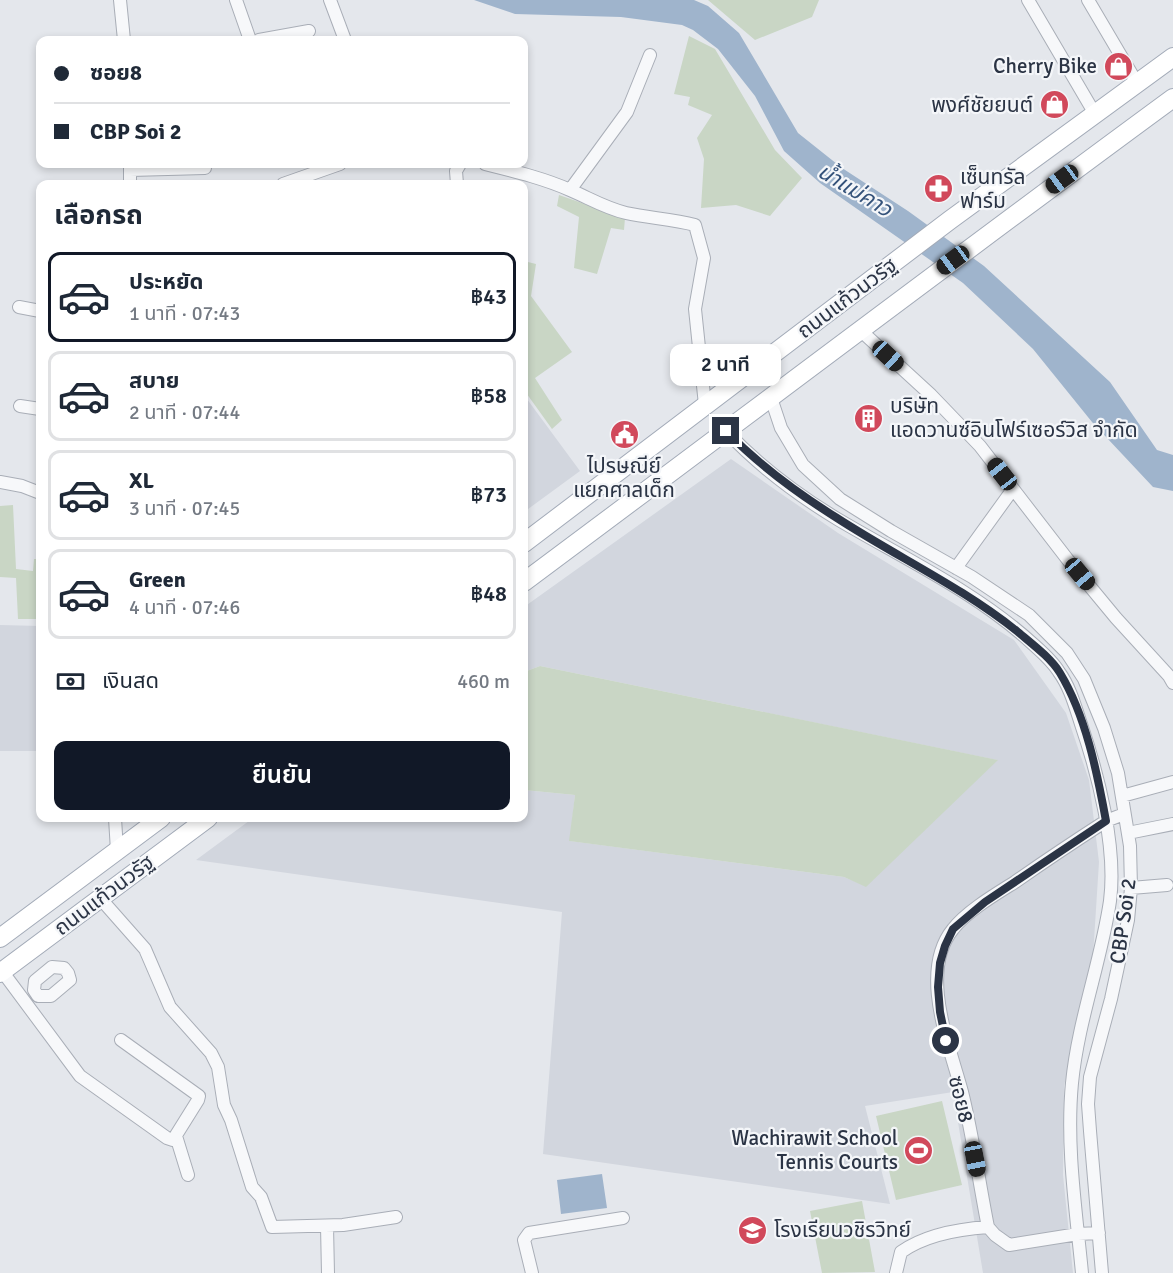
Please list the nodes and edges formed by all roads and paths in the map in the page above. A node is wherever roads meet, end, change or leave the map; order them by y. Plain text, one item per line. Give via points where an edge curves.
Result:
1 (120, 0) edge
2 (236, 0) edge
3 (330, 0) edge
4 (1028, 0) edge
5 (1088, 0) edge
6 (309, 31) dead end
7 (124, 36) edge
8 (249, 36) edge
9 (281, 36) edge
10 (344, 36) edge
11 (650, 55) dead end
12 (1173, 57) edge
13 (1137, 83) junction
14 (1173, 98) edge
15 (1095, 114) junction
16 (329, 168) edge
17 (498, 168) edge
18 (294, 180) edge
19 (570, 190) junction
20 (19, 307) dead end
21 (36, 310) edge
22 (859, 329) junction
23 (771, 398) junction
24 (705, 405) junction
25 (20, 406) dead end
26 (36, 408) edge
27 (726, 431) junction
28 (810, 471) junction
29 (0, 482) edge
30 (1013, 489) junction
31 (36, 491) edge
32 (798, 491) junction
33 (528, 540) edge
34 (956, 568) junction
35 (528, 579) edge
36 (1173, 660) edge
37 (1160, 665) junction
38 (1173, 683) edge
39 (1173, 782) edge
40 (1122, 796) junction
41 (1124, 814) junction
42 (1106, 821) junction
43 (115, 822) edge
44 (154, 822) edge
45 (203, 822) edge
46 (1173, 824) edge
47 (1128, 833) junction
48 (117, 851) junction
49 (1167, 885) dead end
50 (1131, 888) junction
51 (100, 898) junction
52 (0, 938) edge
53 (1, 972) edge
54 (121, 1040) dead end
55 (176, 1136) junction
56 (188, 1175) dead end
57 (396, 1217) dead end
58 (623, 1218) dead end
59 (327, 1226) junction
60 (988, 1227) junction
61 (1099, 1233) junction
62 (1078, 1234) junction
63 (328, 1273) edge
64 (532, 1273) edge
65 (896, 1273) edge
66 (1082, 1273) edge
67 (1102, 1273) edge

1 - 7 street
2 - 8 street
3 - 10 street
4 - 15 street
5 - 13 street
6 - 9 street
11 - 19 street via 627,112
12 - 13 main road, ถนนแก้วนวรัฐ
13 - 15 main road, ถนนแก้วนวรัฐ
14 - 22 main road, ถนนแก้วนวรัฐ
15 - 24 main road, ถนนแก้วนวรัฐ
16 - 18 street
17 - 19 street
19 - 24 street via 626,213 695,225 704,258 695,309
20 - 21 street
22 - 23 main road, ถนนแก้วนวรัฐ
22 - 30 street via 931,395 980,446
23 - 27 main road, ถนนแก้วนวรัฐ
23 - 28 street, CBP Soi 2 via 781,428
24 - 33 main road, ถนนแก้วนวรัฐ
25 - 26 street
27 - 32 street, CBP Soi 2 via 746,452
27 - 35 main road, ถนนแก้วนวรัฐ
28 - 32 street
28 - 34 street, CBP Soi 2 via 840,499
29 - 31 street
30 - 34 street
30 - 37 street via 1089,585
32 - 42 street, CBP Soi 2 via 837,519 935,575 1035,645 1059,671 1072,697 1096,770
34 - 40 street, CBP Soi 2 via 1029,615 1067,653 1084,679 1104,728
36 - 37 street
37 - 38 street
39 - 40 street
40 - 41 street, CBP Soi 2
41 - 42 street, ซอย8
41 - 47 street, CBP Soi 2
42 - 60 street, ซอย8 via 985,902 953,929 942,954 940,1012 962,1092
42 - 62 street, CBP Soi 2 via 1110,898 1072,1082 1070,1121
43 - 48 street
44 - 48 main road, ถนนแก้วนวรัฐ
45 - 51 main road, ถนนแก้วนวรัฐ
46 - 47 street
47 - 50 street, CBP Soi 2
48 - 52 main road, ถนนแก้วนวรัฐ
49 - 50 street
50 - 61 street, CBP Soi 2 via 1111,999 1090,1077 1089,1122
51 - 53 main road, ถนนแก้วนวรัฐ
51 - 59 street via 144,950 170,1007 211,1053 252,1187 261,1197 272,1227
53 - 55 street via 29,997 80,1076 169,1139
54 - 55 street via 199,1096
55 - 56 street
57 - 59 street
58 - 64 street via 529,1233 524,1240
59 - 63 street
60 - 62 street via 1009,1245
60 - 65 street via 914,1243 901,1252
61 - 62 street
61 - 67 street, CBP Soi 2
62 - 66 street, CBP Soi 2

